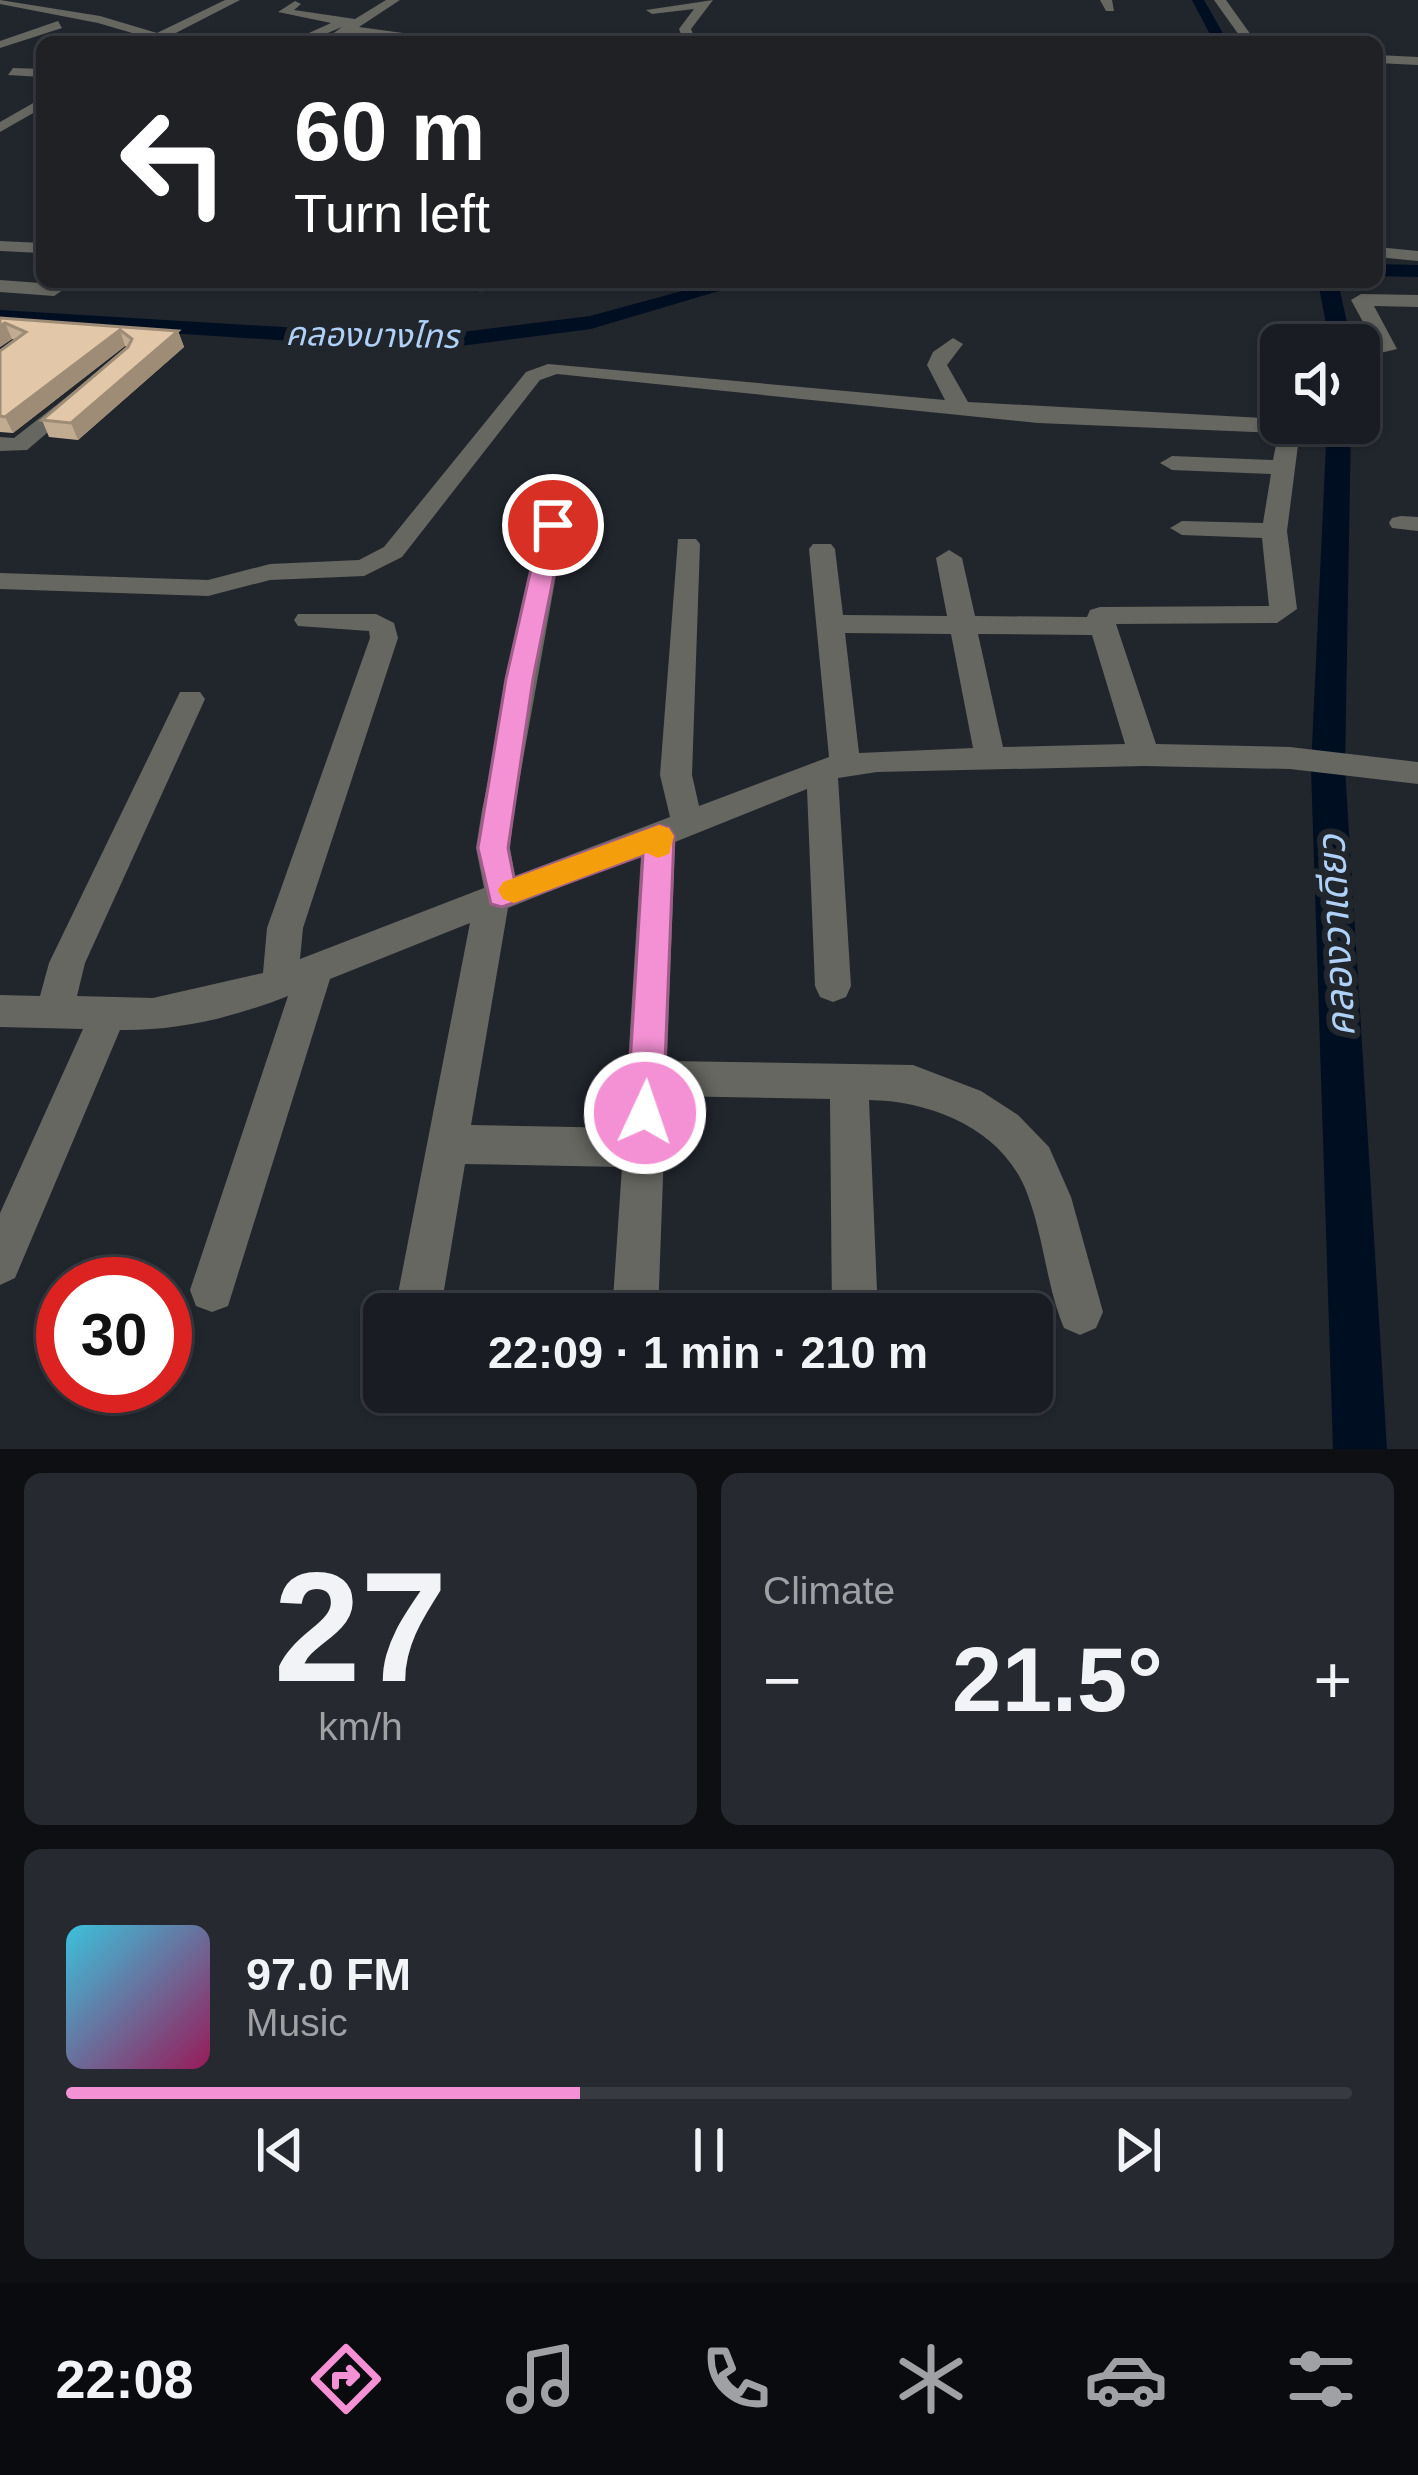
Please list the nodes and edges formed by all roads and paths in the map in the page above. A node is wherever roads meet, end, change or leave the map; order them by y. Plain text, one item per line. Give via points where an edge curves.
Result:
1 (394, 0) edge
2 (1220, 0) edge
3 (0, 1) edge
4 (705, 2) edge
5 (296, 4) dead end
6 (234, 6) edge
7 (652, 10) dead end
8 (59, 23) junction
9 (350, 24) junction
10 (154, 35) junction
11 (157, 36) edge
12 (313, 36) edge
13 (335, 36) edge
14 (400, 36) dead end
15 (688, 36) edge
16 (1246, 36) edge
17 (0, 45) edge
18 (1383, 59) edge
19 (1418, 61) edge
20 (14, 72) dead end
21 (36, 73) edge
22 (36, 108) edge
23 (0, 128) edge
24 (0, 246) edge
25 (36, 248) edge
26 (1383, 253) edge
27 (1418, 256) edge
28 (0, 286) edge
29 (54, 290) dead end
30 (1418, 301) edge
31 (953, 344) dead end
32 (1387, 349) dead end
33 (88, 386) edge
34 (959, 406) junction
35 (0, 444) edge
36 (1290, 447) junction
37 (1172, 463) dead end
38 (553, 525) dead end
39 (1182, 528) dead end
40 (1274, 531) junction
41 (687, 544) dead end
42 (822, 549) dead end
43 (950, 558) dead end
44 (0, 581) edge
45 (308, 620) dead end
46 (832, 624) junction
47 (963, 626) junction
48 (1101, 626) junction
49 (190, 699) dead end
50 (1144, 755) junction
51 (990, 758) junction
52 (833, 769) junction
53 (1405, 772) edge
54 (674, 831) junction
55 (497, 897) junction
56 (298, 975) junction
57 (832, 986) dead end
58 (0, 1011) edge
59 (54, 1012) junction
60 (109, 1012) junction
61 (647, 1078) junction
62 (849, 1082) junction
63 (448, 1144) junction
64 (644, 1148) junction
65 (0, 1263) edge
66 (212, 1290) dead end
67 (421, 1293) edge
68 (636, 1293) edge
69 (854, 1293) edge
70 (1080, 1312) dead end

1 - 9 street
2 - 16 street
3 - 8 street
4 - 7 street
4 - 15 street
5 - 9 street via 284,12
6 - 10 street
8 - 10 street
8 - 17 street
9 - 12 street
9 - 13 street
9 - 14 street
10 - 11 street
18 - 19 street
20 - 21 street
22 - 23 street
24 - 25 street
26 - 27 street
28 - 29 street
30 - 32 street via 1361,300
31 - 34 street via 937,365
33 - 35 street via 20,445
34 - 36 street
34 - 44 street via 555,368 533,376 376,565 270,572 208,588
36 - 37 street
36 - 40 street
38 - 55 street via 493,848
39 - 40 street
40 - 48 street via 1283,586 1277,614 1112,613 1100,616
41 - 54 street
42 - 46 street
43 - 47 street
45 - 56 street via 376,623 384,638 285,928
46 - 47 street
46 - 52 street
47 - 48 street
47 - 51 street
48 - 50 street
49 - 59 street via 67,963
50 - 51 street
50 - 53 street via 1290,758
51 - 52 street
52 - 54 street
52 - 57 street
54 - 55 street
54 - 61 street
55 - 56 street
55 - 63 street
56 - 60 street via 199,1009
56 - 66 street
58 - 59 street
59 - 60 street
60 - 65 street
61 - 62 street
61 - 64 street
62 - 69 street
62 - 70 street via 913,1083 1004,1128 1051,1197
63 - 64 street
63 - 67 street
64 - 68 street

